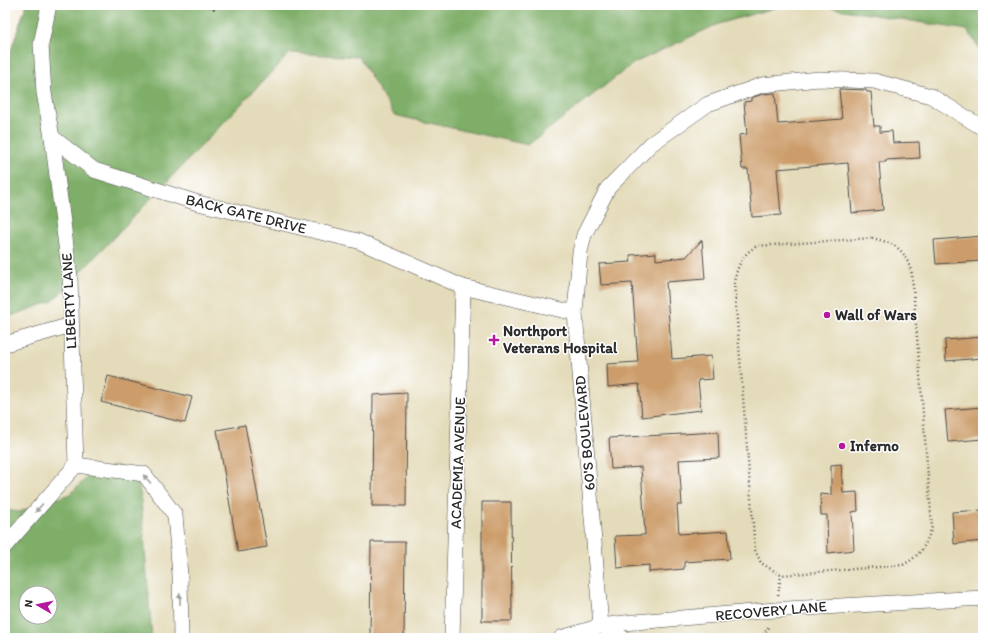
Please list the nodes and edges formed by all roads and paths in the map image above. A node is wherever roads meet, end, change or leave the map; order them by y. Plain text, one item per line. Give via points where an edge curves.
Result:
1 (49, 5) edge
2 (206, 5) edge
3 (213, 5) edge
4 (983, 128) edge
5 (52, 137) junction
6 (463, 288) junction
7 (575, 313) junction
8 (71, 325) junction
9 (5, 344) edge
10 (76, 465) junction
11 (932, 527) joint
12 (5, 546) edge
13 (983, 598) edge
14 (601, 626) junction
15 (181, 638) edge
16 (452, 638) edge
17 (561, 638) edge
18 (623, 638) edge

1 - 5 lane via 41,44 44,93
2 - 3 path via 214,9
4 - 7 lane, 60'S BOULEVARD via 931,96 874,81 819,79 762,85 708,104 651,144 608,188 584,235 580,252
5 - 6 lane, BACK GATE DRIVE via 94,170 198,203 358,242
5 - 8 lane, LIBERTY LANE via 70,277
6 - 7 lane, BACK GATE DRIVE
6 - 16 lane, ACADEMIA AVENUE
7 - 14 lane, 60'S BOULEVARD
8 - 9 lane
8 - 10 lane, LIBERTY LANE
10 -> 12 lane
15 -> 10 lane via 180,575 175,515 144,474
11 - 11 path via 909,262 901,251 889,242 872,238 758,246 747,251 737,268 734,282 754,550 761,563 781,574 903,565 915,559 926,544
13 - 14 lane, RECOVERY LANE via 787,608
14 - 17 lane, RECOVERY LANE
14 - 18 lane

